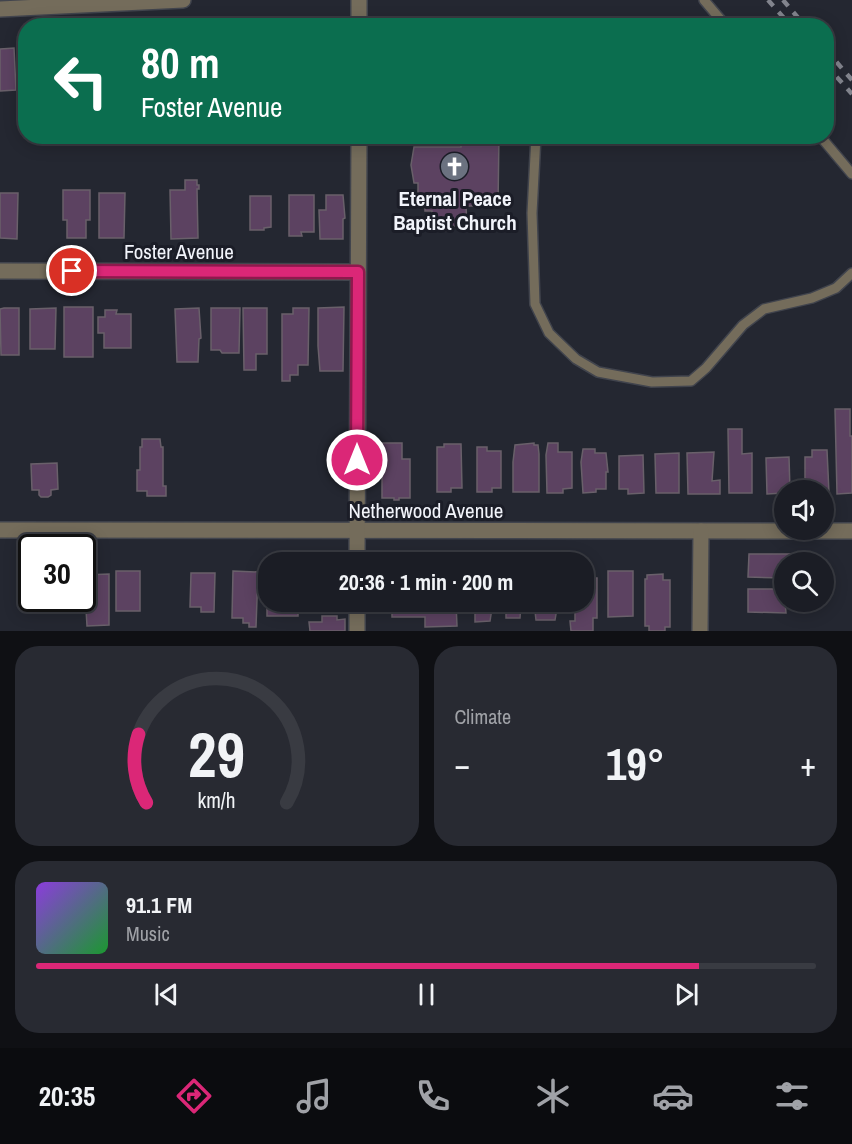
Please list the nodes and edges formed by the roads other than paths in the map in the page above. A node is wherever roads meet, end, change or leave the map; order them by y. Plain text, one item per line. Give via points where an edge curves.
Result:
1 (183, 0) edge
2 (359, 0) edge
3 (704, 0) edge
4 (0, 9) edge
5 (359, 18) edge
6 (719, 18) edge
7 (359, 144) edge
8 (536, 144) edge
9 (827, 144) edge
10 (852, 174) edge
11 (0, 271) edge
12 (358, 272) junction
13 (852, 273) edge
14 (0, 530) edge
15 (357, 531) junction
16 (702, 531) junction
17 (852, 531) edge
18 (357, 552) edge
19 (357, 612) edge
20 (357, 631) edge
21 (700, 631) edge

1 - 4 street
2 - 5 street
3 - 6 lane
7 - 12 street
8 - 13 lane via 532,213 535,304 549,333 576,359 598,372 652,382 691,381 743,325 764,309 812,298 836,288
9 - 10 lane
11 - 12 street, Foster Avenue
12 - 15 street
14 - 15 street, Netherwood Avenue
15 - 16 street, Netherwood Avenue
15 - 18 street
16 - 17 street, Netherwood Avenue
16 - 21 street
19 - 20 street

